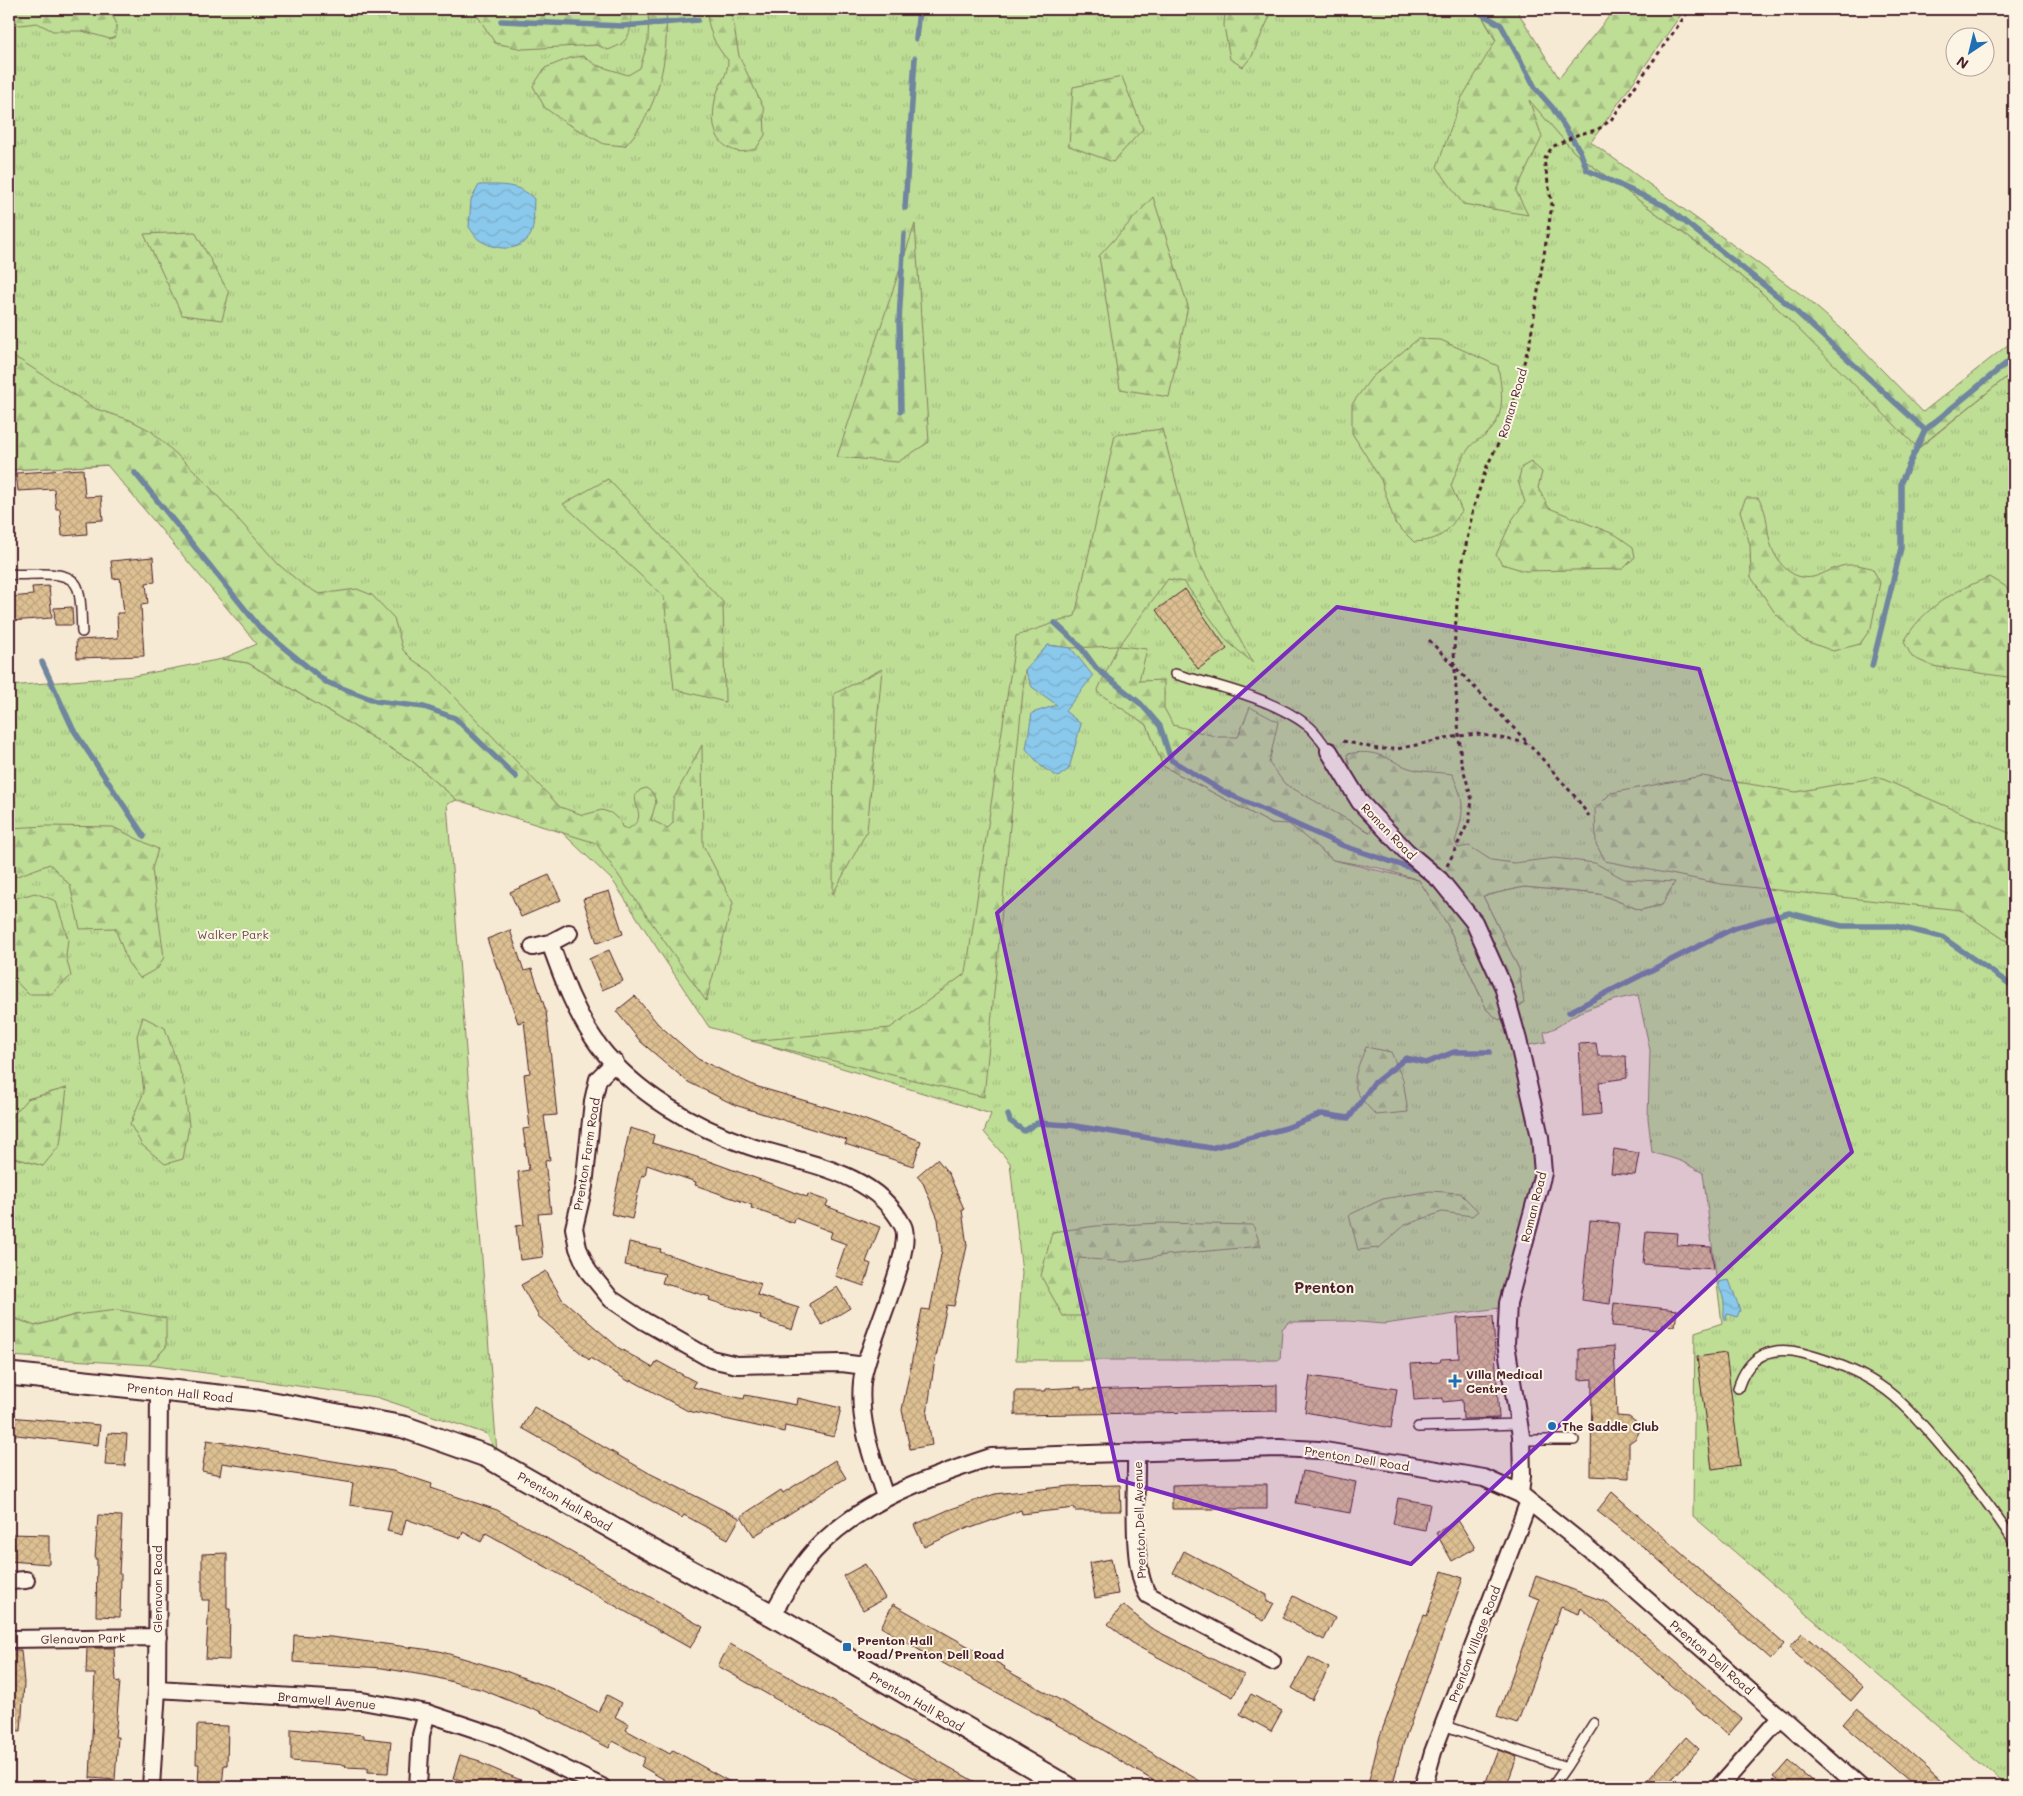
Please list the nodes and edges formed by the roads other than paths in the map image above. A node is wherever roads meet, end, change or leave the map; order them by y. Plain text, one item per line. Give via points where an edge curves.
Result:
1 (9, 574) edge
2 (82, 632) dead end
3 (1175, 674) dead end
4 (1329, 751) joint
5 (569, 933) dead end
6 (550, 943) junction
7 (533, 947) dead end
8 (615, 1062) junction
9 (865, 1366) junction
10 (9, 1374) edge
11 (1738, 1388) dead end
12 (159, 1390) junction
13 (1519, 1424) junction
14 (1418, 1427) dead end
15 (1521, 1440) junction
16 (1574, 1440) dead end
17 (1136, 1452) junction
18 (886, 1497) junction
19 (1524, 1497) junction
20 (2014, 1542) edge
21 (26, 1580) dead end
22 (9, 1581) edge
23 (772, 1615) junction
24 (158, 1637) junction
25 (9, 1639) edge
26 (1272, 1661) dead end
27 (157, 1690) junction
28 (427, 1714) junction
29 (1781, 1717) junction
30 (1594, 1723) dead end
31 (1443, 1725) junction
32 (1566, 1767) junction
33 (151, 1787) edge
34 (418, 1787) edge
35 (602, 1787) edge
36 (1067, 1787) edge
37 (1423, 1787) edge
38 (1552, 1787) edge
39 (1718, 1787) edge
40 (1860, 1787) edge

1 - 2 lane via 62,575 72,579 78,588
3 - 4 lane via 1284,710 1309,726
4 - 13 street, Roman Road via 1360,802 1407,852 1440,880 1474,922 1503,986 1518,1040 1542,1154 1543,1173 1508,1303 1506,1344
5 - 6 street
6 - 7 street
6 - 8 street via 569,994 599,1046
8 - 9 street via 662,1102 703,1126 748,1146 845,1175 877,1192 892,1207 904,1229 903,1252
8 - 9 street, Prenton Farm Road via 598,1079 584,1186 574,1228 588,1271 611,1299 711,1359 737,1365 842,1363
9 - 18 street via 861,1412
10 - 12 street, Prenton Hall Road
11 - 20 lane via 1741,1378 1754,1362 1769,1351 1781,1349 1836,1363 1860,1374 1901,1402 1921,1422
12 - 23 street, Prenton Hall Road via 256,1400 404,1427 486,1456
12 - 24 street, Glenavon Road
13 - 14 lane
13 - 15 street, Roman Road
15 - 16 lane
15 - 19 street, Roman Road
17 - 18 street, Prenton Dell Road via 991,1457
17 - 19 street, Prenton Dell Road via 1318,1450 1484,1478
17 - 26 street, Prenton Dell Avenue via 1138,1556 1142,1585 1148,1595
18 - 23 street, Prenton Dell Road via 839,1528 813,1552
19 - 29 street, Prenton Dell Road via 1590,1550
19 - 31 street, Prenton Village Road
21 - 22 street
23 - 36 street, Prenton Hall Road
24 - 25 street, Glenavon Park
24 - 27 street, Glenavon Road
27 - 28 street, Bramwell Avenue via 362,1701
27 - 33 street, Glenavon Road
28 - 34 street via 421,1734
28 - 35 street, Bramwell Avenue via 499,1737
29 - 39 street
29 - 40 street, Prenton Dell Road
30 - 32 lane
31 - 32 lane
31 - 37 street, Prenton Village Road
32 - 38 lane

